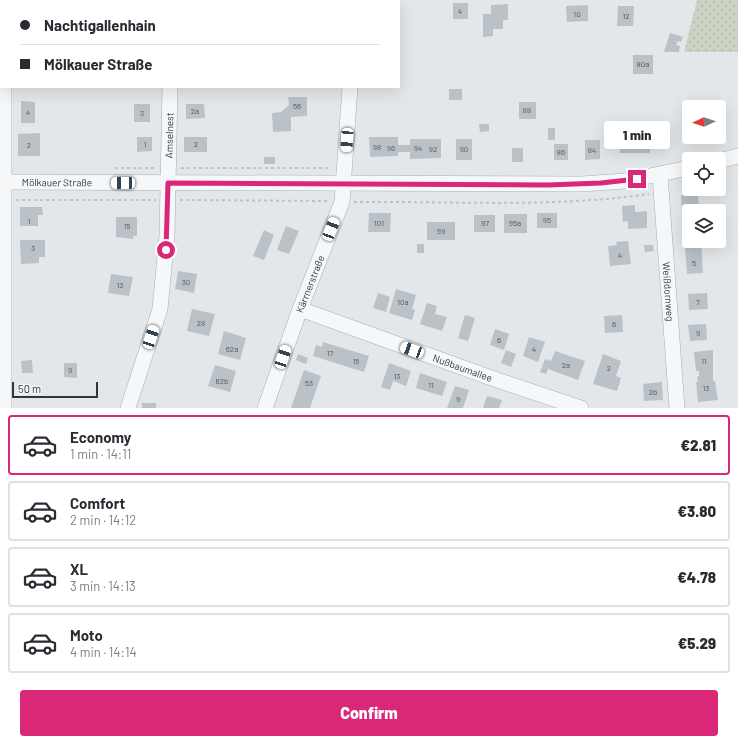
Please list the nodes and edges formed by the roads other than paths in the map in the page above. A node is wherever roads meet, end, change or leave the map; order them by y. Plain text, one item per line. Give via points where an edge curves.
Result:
1 (4, 88) edge
2 (170, 88) edge
3 (350, 88) edge
4 (738, 156) edge
5 (726, 159) edge
6 (682, 170) edge
7 (660, 175) junction
8 (1, 182) edge
9 (168, 183) junction
10 (344, 184) junction
11 (300, 309) junction
12 (4, 408) edge
13 (128, 408) edge
14 (265, 408) edge
15 (581, 408) edge
16 (677, 408) edge

1 - 8 street
2 - 9 street, Amselnest
3 - 10 street, Kärrnerstraße
4 - 5 street
6 - 7 street, Mölkauer Straße
7 - 10 street, Mölkauer Straße via 576,184
7 - 16 street, Weißdornweg
8 - 9 street, Mölkauer Straße
8 - 12 street
9 - 10 street, Mölkauer Straße
9 - 13 street, Amselnest via 167,236 160,309
10 - 11 street, Kärrnerstraße via 342,202
11 - 14 street, Kärrnerstraße
11 - 15 street, Nußbaumallee

